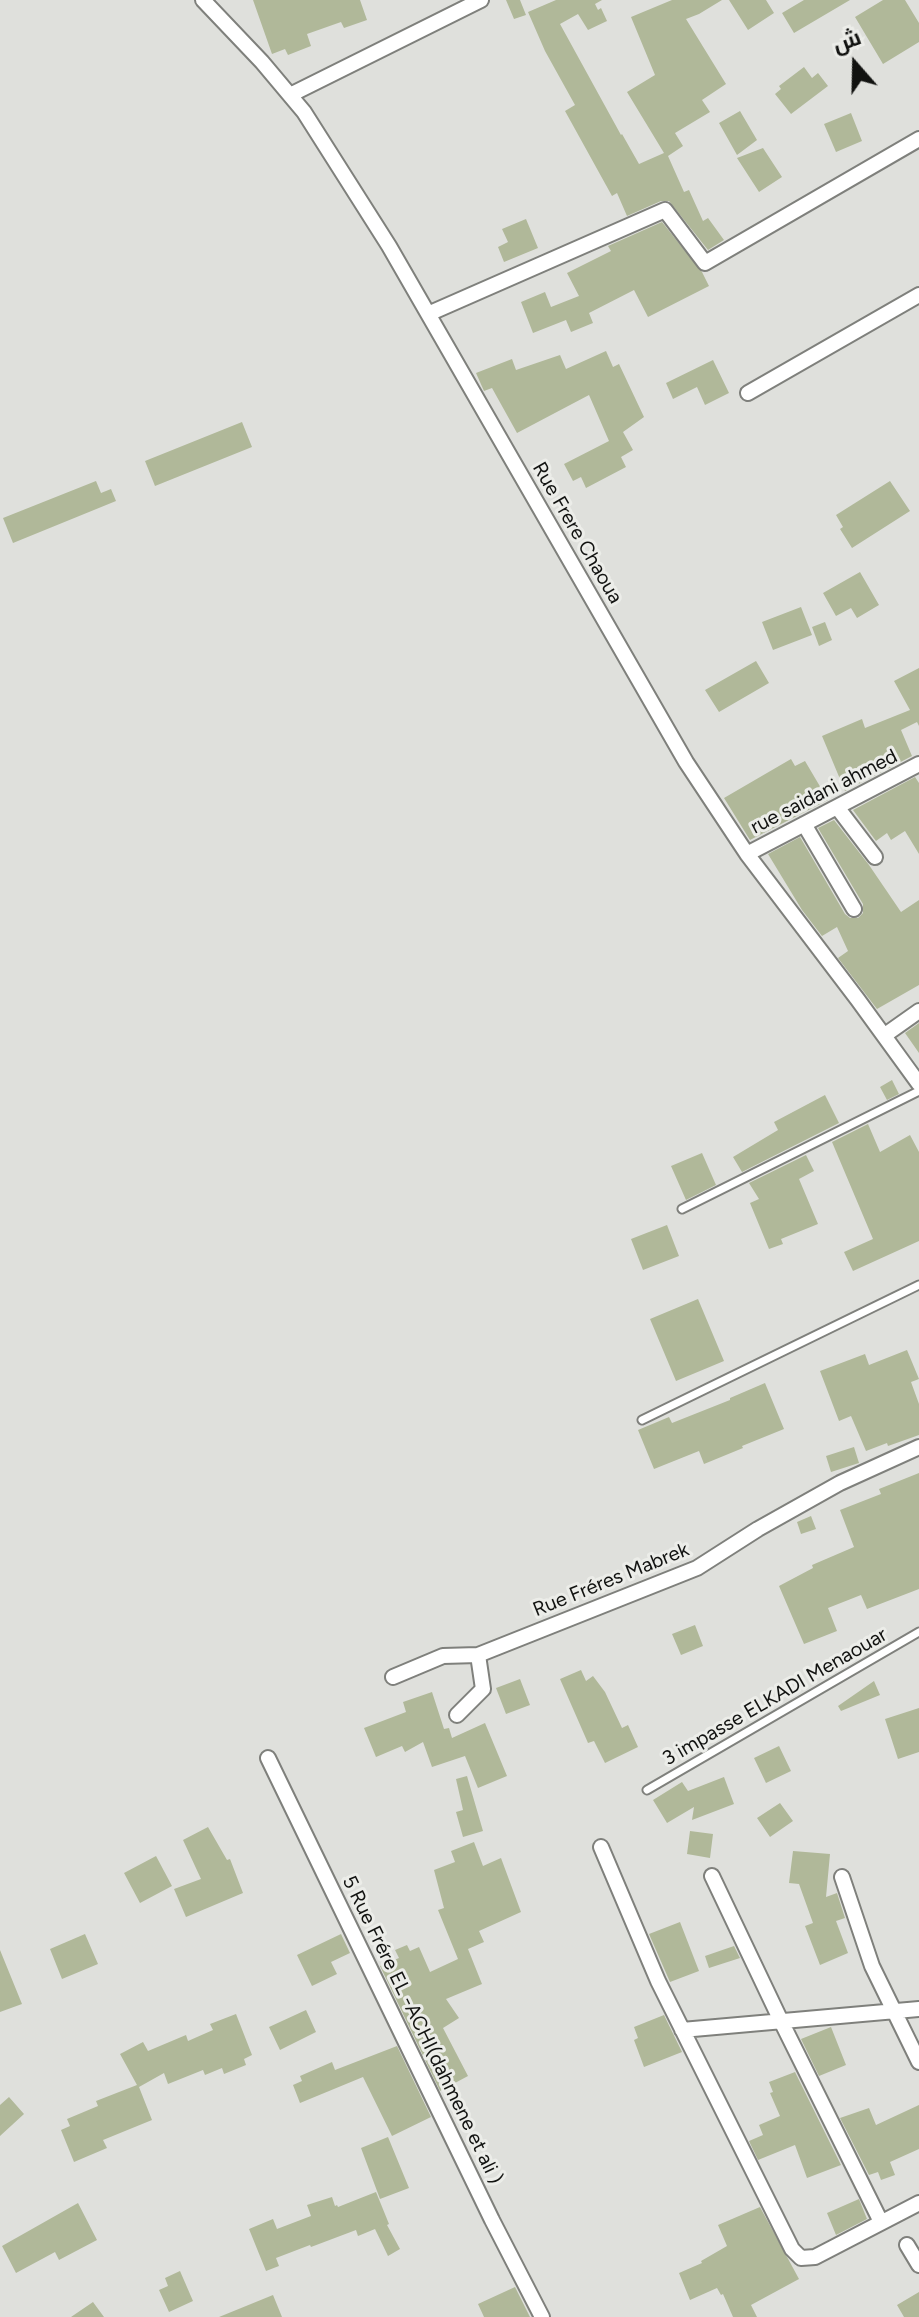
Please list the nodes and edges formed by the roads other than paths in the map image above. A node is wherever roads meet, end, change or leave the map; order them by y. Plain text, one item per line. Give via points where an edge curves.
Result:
1 (203, 0) edge
2 (481, 0) edge
3 (290, 95) junction
4 (919, 139) edge
5 (919, 295) edge
6 (428, 314) junction
7 (748, 393) dead end
8 (919, 764) edge
9 (837, 807) junction
10 (804, 824) junction
11 (747, 854) junction
12 (875, 857) dead end
13 (854, 909) dead end
14 (919, 1011) edge
15 (885, 1035) junction
16 (919, 1084) edge
17 (919, 1091) edge
18 (682, 1209) dead end
19 (919, 1285) edge
20 (642, 1420) dead end
21 (919, 1447) edge
22 (919, 1632) edge
23 (478, 1655) junction
24 (393, 1677) dead end
25 (457, 1715) dead end
26 (268, 1758) dead end
27 (647, 1790) dead end
28 (601, 1847) dead end
29 (712, 1876) dead end
30 (842, 1877) dead end
31 (919, 2009) edge
32 (894, 2011) junction
33 (781, 2021) junction
34 (682, 2030) junction
35 (919, 2062) edge
36 (919, 2203) edge
37 (881, 2222) junction
38 (907, 2245) dead end
39 (919, 2265) edge
40 (542, 2317) edge

1 - 3 street, Rue Frere Chaoua
2 - 3 street
3 - 6 street, Rue Frere Chaoua
4 - 6 street via 705,263 665,210
5 - 7 street
6 - 11 street, Rue Frere Chaoua via 679,750
8 - 9 street, rue saidani ahmed
9 - 10 street, rue saidani ahmed
9 - 12 street
10 - 11 street, rue saidani ahmed
10 - 13 street
11 - 15 street, Rue Frere Chaoua
14 - 15 street
15 - 16 street, Rue Frere Chaoua
17 - 18 lane
19 - 20 lane
21 - 23 street, Rue Fréres Mabrek via 840,1483 697,1568
22 - 27 lane, 3 impasse ELKADI Menaouar
23 - 24 street, Rue Fréres Mabrek via 443,1656
23 - 25 street via 483,1689
26 - 40 street, 5 Rue Frére EL -ACHI(dahmene et ali )
28 - 34 street
29 - 33 street
30 - 32 street via 872,1966
31 - 32 street
32 - 33 street
32 - 35 street
33 - 34 street
33 - 37 street
34 - 37 street via 801,2258 815,2257
36 - 37 street
38 - 39 street

